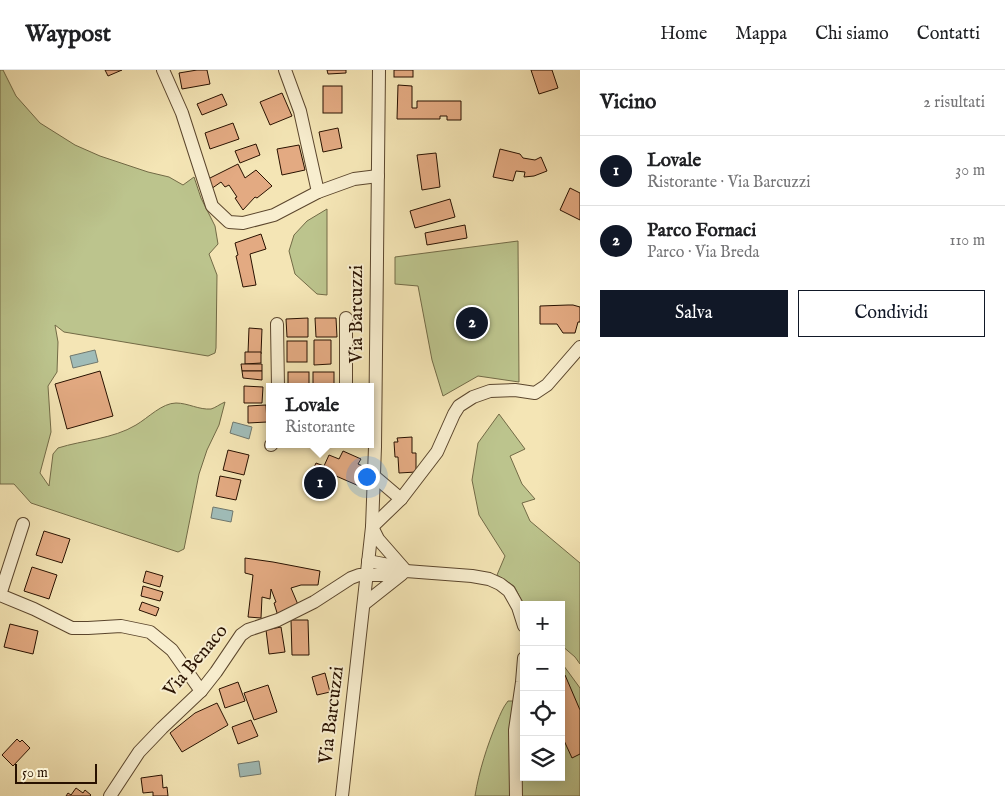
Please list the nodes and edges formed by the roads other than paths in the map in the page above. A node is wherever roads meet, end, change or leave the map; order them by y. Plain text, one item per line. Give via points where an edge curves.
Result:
1 (163, 70) edge
2 (285, 70) edge
3 (379, 70) edge
4 (378, 176) junction
5 (318, 192) junction
6 (346, 318) dead end
7 (276, 324) dead end
8 (580, 347) edge
9 (278, 383) edge
10 (346, 383) edge
11 (374, 385) edge
12 (373, 448) edge
13 (374, 476) junction
14 (401, 499) junction
15 (23, 524) dead end
16 (372, 527) junction
17 (368, 560) junction
18 (406, 571) junction
19 (366, 576) junction
20 (0, 596) edge
21 (364, 604) junction
22 (520, 613) edge
23 (202, 690) junction
24 (521, 691) edge
25 (113, 795) edge
26 (342, 796) edge
27 (516, 796) edge

1 - 5 street via 182,113 212,206 229,222 243,223 274,215
2 - 5 street via 300,111
3 - 4 street, Via Barcuzzi
4 - 5 street via 354,179
4 - 11 street, Via Barcuzzi
6 - 10 street
7 - 9 street
8 - 14 street via 536,393 490,391 459,406 438,452
12 - 13 street, Via Barcuzzi
13 - 14 street
13 - 16 street, Via Barcuzzi
14 - 16 street
15 - 20 street
16 - 17 street, Via Barcuzzi
16 - 18 street via 378,539
17 - 18 street
17 - 19 street, Via Barcuzzi
18 - 19 street, Via Benaco
18 - 21 street
18 - 22 street via 489,579 509,592
19 - 21 street, Via Barcuzzi
19 - 23 street, Via Benaco via 351,578 314,602 278,620 248,630 241,635
20 - 23 street via 72,628 121,626 150,632 172,650
21 - 26 street, Via Barcuzzi
23 - 25 street, Via Benaco via 139,752
24 - 27 street via 515,730

